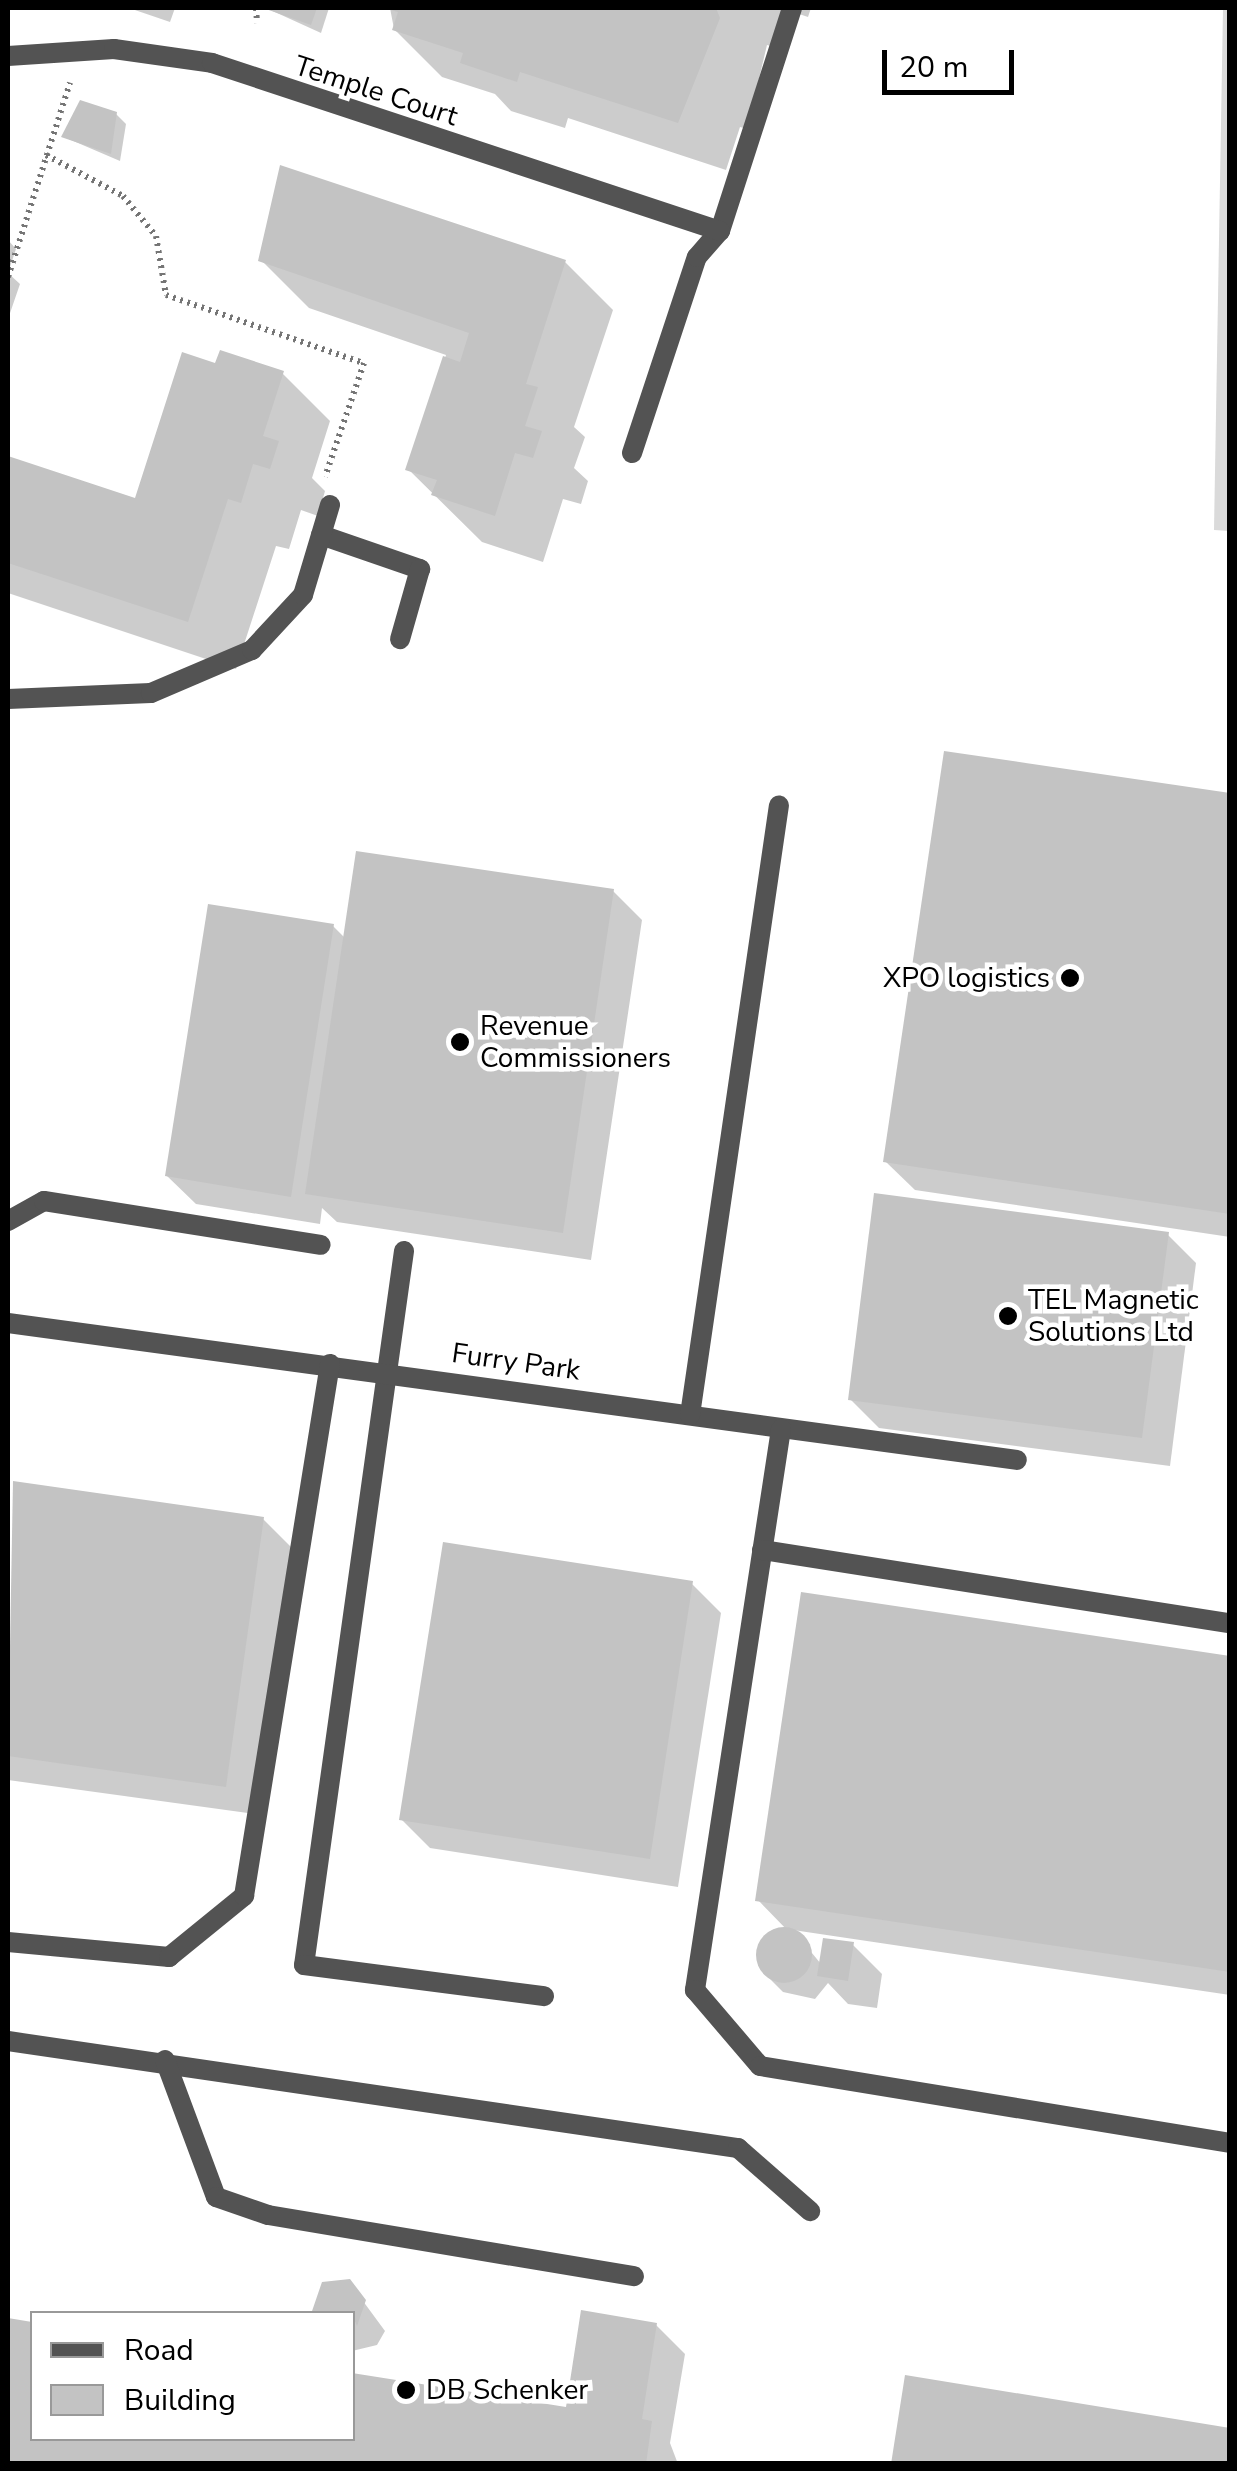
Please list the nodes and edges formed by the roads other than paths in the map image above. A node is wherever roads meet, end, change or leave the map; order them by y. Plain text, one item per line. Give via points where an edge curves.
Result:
1 (792, 8) edge
2 (8, 56) edge
3 (720, 231) junction
4 (632, 454) dead end
5 (330, 504) dead end
6 (321, 535) junction
7 (400, 639) dead end
8 (8, 699) edge
9 (780, 805) dead end
10 (8, 1221) edge
11 (321, 1246) dead end
12 (404, 1251) dead end
13 (8, 1322) edge
14 (330, 1364) junction
15 (386, 1371) junction
16 (690, 1416) junction
17 (780, 1429) junction
18 (1017, 1460) dead end
19 (762, 1550) junction
20 (1230, 1623) edge
21 (8, 1942) edge
22 (544, 1996) dead end
23 (8, 2041) edge
24 (165, 2060) junction
25 (1230, 2143) edge
26 (810, 2211) dead end
27 (634, 2276) dead end

1 - 3 street
2 - 3 street, Temple Court via 152,50 212,64
3 - 4 street via 697,257
5 - 6 street
6 - 7 street via 420,569
6 - 8 street via 303,595 252,650 208,675 115,698
9 - 16 street
10 - 11 street via 44,1201
12 - 15 street
13 - 14 street, Furry Park
14 - 15 street, Furry Park
14 - 21 street via 244,1896 169,1957
15 - 16 street, Furry Park
15 - 22 street via 388,1417 304,1965
16 - 17 street, Furry Park
17 - 18 street, Furry Park
17 - 19 street
19 - 20 street
19 - 25 street via 695,1990 760,2066
23 - 24 street
24 - 26 street via 738,2148
24 - 27 street via 216,2197 268,2215

